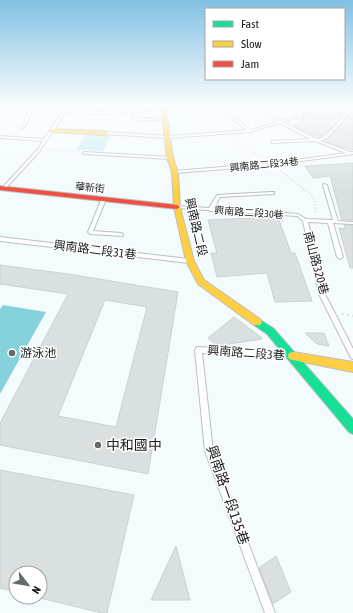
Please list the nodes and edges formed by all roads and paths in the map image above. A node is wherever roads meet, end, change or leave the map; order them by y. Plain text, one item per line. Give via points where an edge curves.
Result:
1 (50, 134) edge
2 (115, 134) edge
3 (167, 134) edge
4 (214, 134) edge
5 (300, 134) edge
6 (329, 134) edge
7 (0, 137) edge
8 (168, 137) junction
9 (46, 140) junction
10 (312, 140) junction
11 (273, 142) dead end
12 (40, 149) junction
13 (85, 153) joint
14 (351, 153) edge
15 (170, 158) junction
16 (175, 172) junction
17 (326, 185) dead end
18 (2, 188) edge
19 (272, 193) dead end
20 (104, 199) junction
21 (177, 207) junction
22 (210, 210) junction
23 (298, 215) joint
24 (305, 220) junction
25 (333, 222) junction
26 (353, 223) edge
27 (121, 235) dead end
28 (0, 239) edge
29 (340, 257) dead end
30 (190, 261) junction
31 (198, 350) joint
32 (293, 356) junction
33 (353, 356) edge
34 (353, 367) edge
35 (353, 428) edge
36 (270, 613) edge

1 - 9 lane
2 - 8 lane
3 - 8 street, 興南路二段
4 - 8 lane
5 - 10 lane
6 - 10 lane via 321,140
7 - 9 lane
8 - 15 street, 興南路二段
9 - 12 lane
10 - 11 lane
10 - 14 lane
12 - 13 path
12 - 18 lane
13 - 15 lane
14 - 16 lane, 興南路二段34巷 via 273,164
15 - 16 street, 興南路二段
16 - 21 street, 興南路二段
17 - 25 lane
18 - 20 street, 華新街
19 - 22 lane via 220,196
20 - 21 street, 華新街
20 - 27 lane via 90,232
21 - 22 lane, 興南路二段30巷
21 - 30 street, 興南路二段
22 - 23 lane, 興南路二段30巷
23 - 24 lane, 南山路320巷
24 - 25 lane
24 - 33 lane, 南山路320巷 via 322,294
25 - 26 lane
25 - 29 lane
28 - 30 lane, 興南路二段31巷
30 - 32 street, 興南路二段 via 201,282 270,331
31 - 32 lane, 興南路二段3巷
31 - 36 lane, 興南路一段135巷 via 210,451
32 - 34 street
32 - 35 street, 興南路二段

